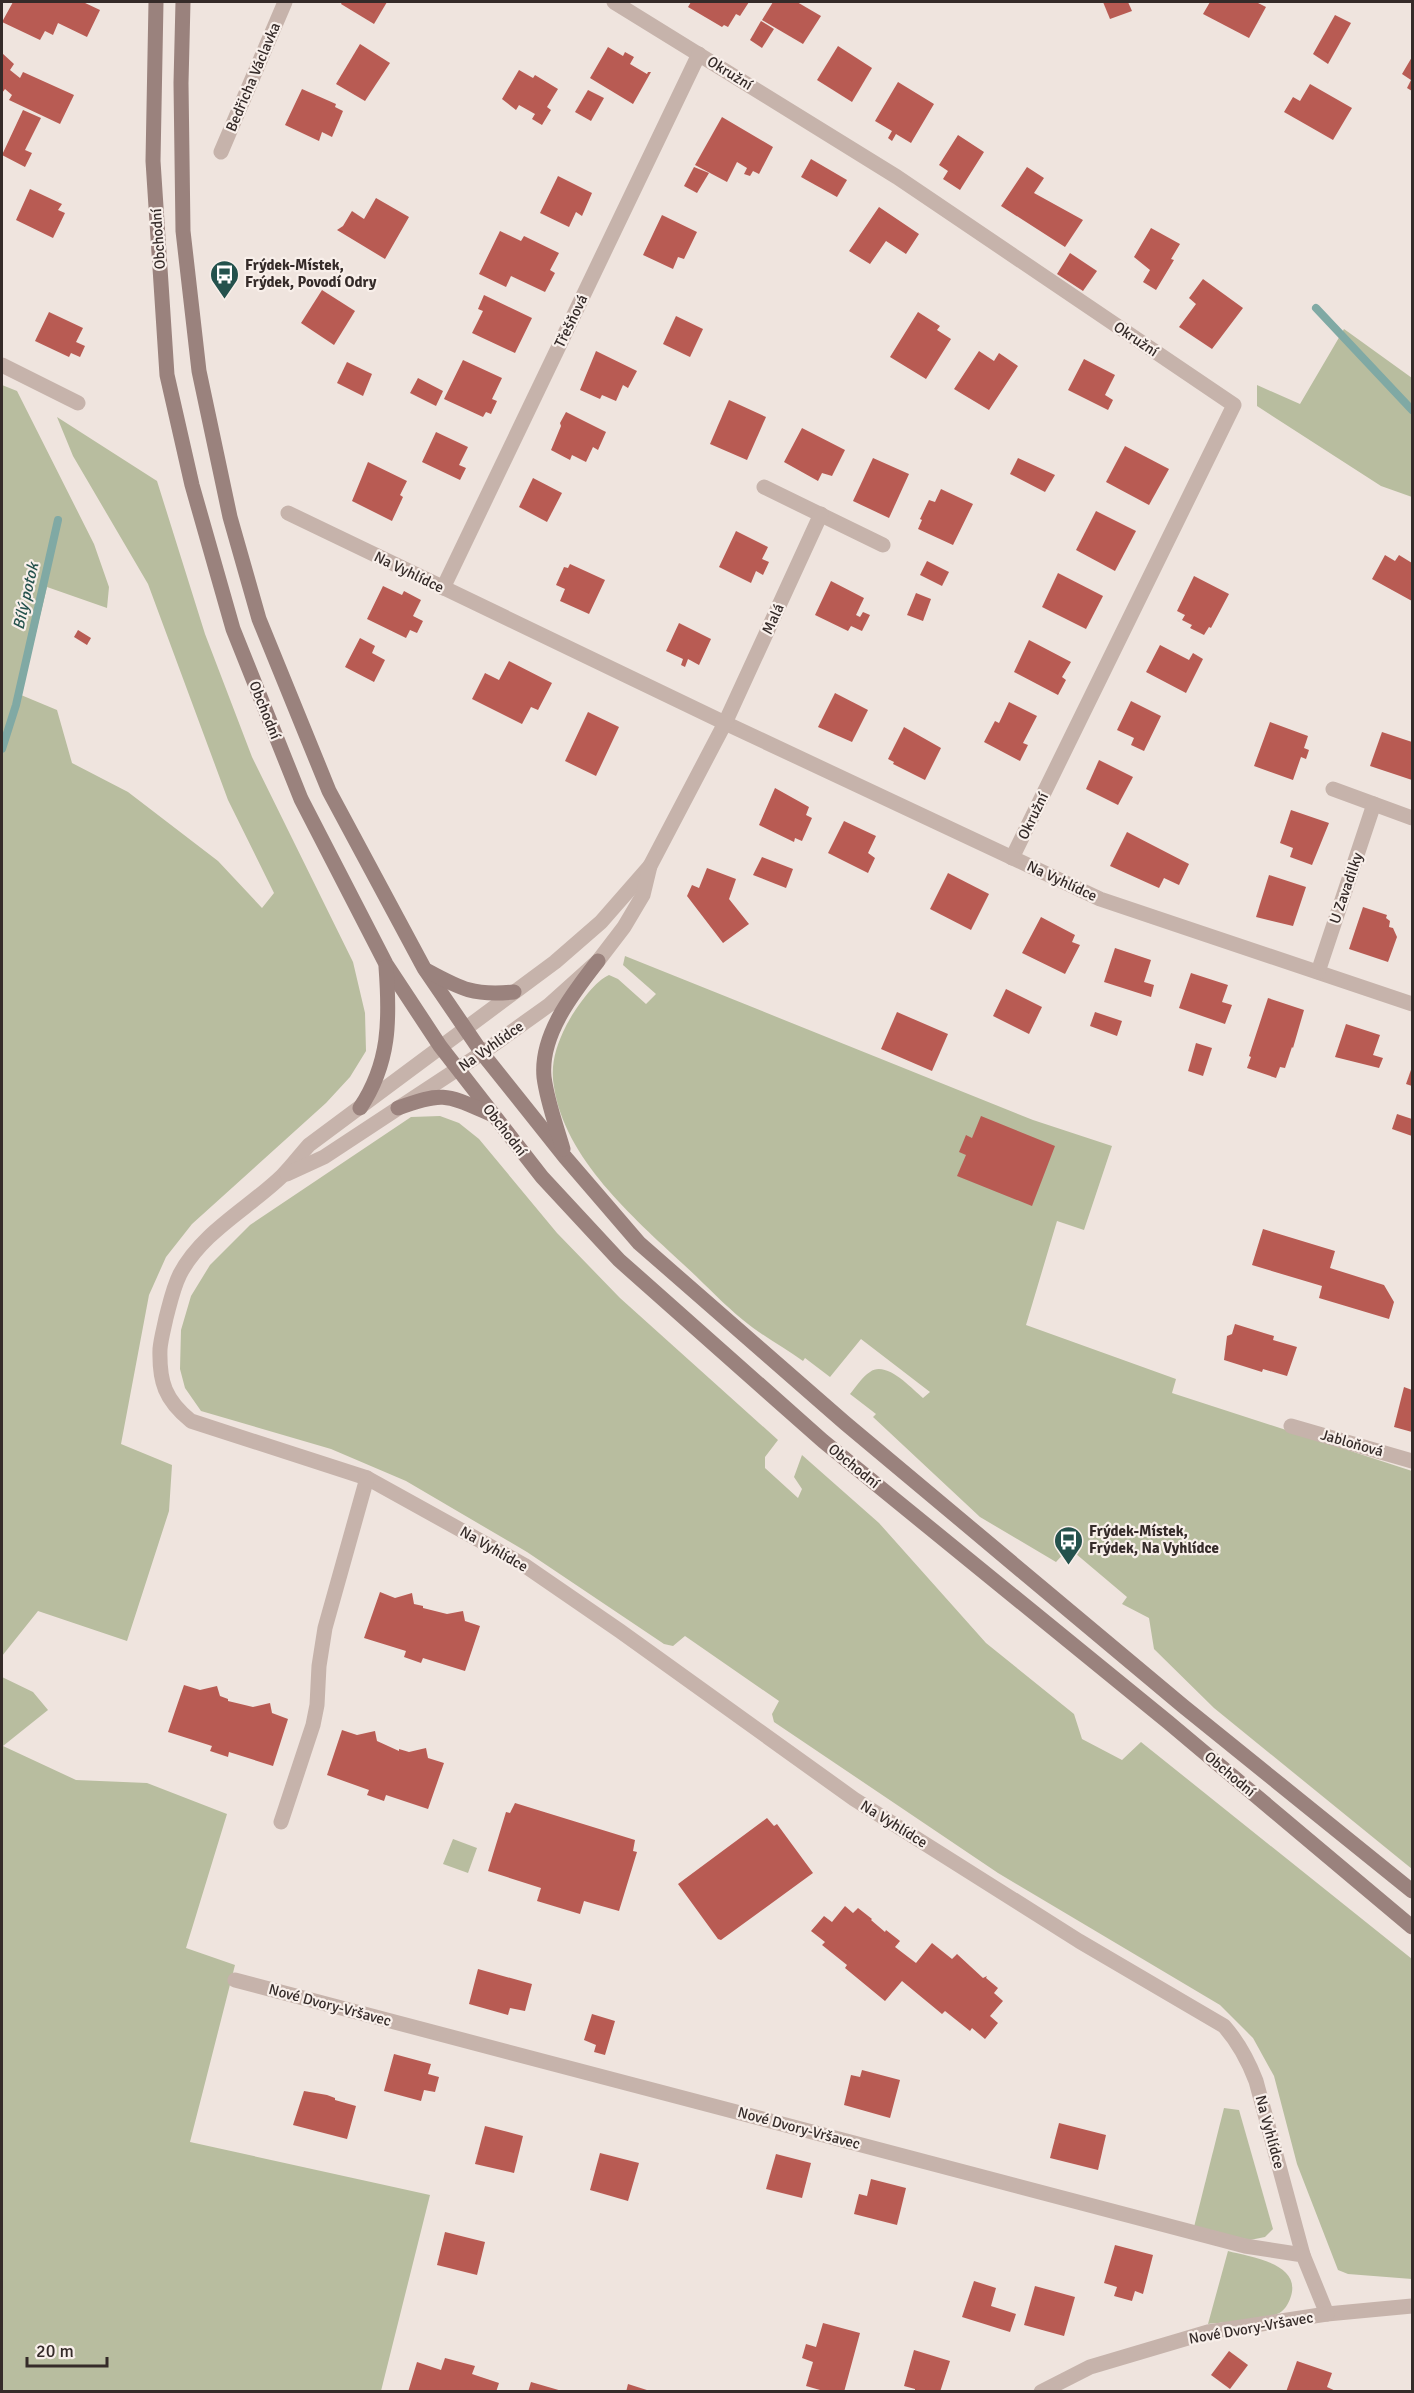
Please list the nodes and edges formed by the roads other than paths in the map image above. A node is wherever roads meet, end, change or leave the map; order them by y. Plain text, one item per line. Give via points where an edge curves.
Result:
1 (156, 2) edge
2 (183, 2) edge
3 (285, 2) edge
4 (614, 2) edge
5 (699, 54) junction
6 (221, 152) dead end
7 (2, 365) edge
8 (78, 403) dead end
9 (764, 487) dead end
10 (288, 513) dead end
11 (821, 514) junction
12 (883, 545) dead end
13 (443, 588) junction
14 (725, 723) junction
15 (1333, 789) dead end
16 (1374, 804) junction
17 (1413, 818) edge
18 (1012, 858) junction
19 (650, 866) junction
20 (598, 961) junction
21 (386, 964) junction
22 (424, 968) junction
23 (1318, 972) junction
24 (514, 992) junction
25 (1413, 1004) edge
26 (464, 1028) junction
27 (440, 1046) junction
28 (482, 1053) junction
29 (458, 1069) junction
30 (360, 1108) junction
31 (398, 1108) junction
32 (493, 1115) junction
33 (565, 1157) junction
34 (282, 1176) junction
35 (1291, 1426) dead end
36 (1413, 1461) edge
37 (367, 1479) junction
38 (281, 1822) dead end
39 (1413, 1891) edge
40 (1413, 1927) edge
41 (235, 1980) dead end
42 (1303, 2255) junction
43 (1413, 2306) edge
44 (1327, 2314) junction
45 (1041, 2391) edge

1 - 21 main road, Obchodní via 153,161 167,375 192,486 233,629 297,789
2 - 22 main road, Obchodní via 183,231 199,371 230,517 259,619 329,791
3 - 6 street, Bedřicha Václavka
4 - 5 street, Okružní
5 - 13 street, Třešňová
5 - 18 street, Okružní via 897,177 1234,405
7 - 8 street
9 - 11 street
10 - 13 street, Na Vyhlídce
11 - 12 street
11 - 14 street, Malá
13 - 14 street, Na Vyhlídce
14 - 18 street, Na Vyhlídce
14 - 19 street, Na Vyhlídce
15 - 16 street
16 - 17 street
16 - 23 street, U Zavadilky
18 - 23 street, Na Vyhlídce via 1100,899
19 - 20 street, Na Vyhlídce via 643,895
19 - 24 street, Na Vyhlídce via 601,922
20 - 28 street, Na Vyhlídce via 549,1005
20 - 33 main road via 564,1006 547,1048 544,1074
21 - 27 main road, Obchodní
21 - 30 main road via 389,1004 381,1068
22 - 24 main road via 473,993
22 - 26 main road, Obchodní
23 - 25 street, Na Vyhlídce
24 - 26 street, Na Vyhlídce
26 - 27 street, Na Vyhlídce
26 - 28 main road, Obchodní
27 - 29 main road, Obchodní
27 - 30 street, Na Vyhlídce
28 - 29 street, Na Vyhlídce
28 - 33 main road, Obchodní
29 - 31 street, Na Vyhlídce
29 - 32 main road, Obchodní
30 - 34 street, Na Vyhlídce via 309,1145
31 - 32 main road via 427,1097 451,1096
31 - 34 street, Na Vyhlídce via 324,1157
32 - 40 main road, Obchodní via 542,1177 619,1260 823,1441
33 - 39 main road, Obchodní via 639,1243 844,1423 1183,1706
34 - 37 street, Na Vyhlídce via 225,1223 181,1273 161,1342 162,1379 167,1396 191,1421
35 - 36 street, Jabloňová
37 - 38 street via 325,1628 313,1725
37 - 42 street, Na Vyhlídce via 524,1565 854,1798 1079,1941 1224,2026 1238,2042 1256,2081
41 - 42 street, Nové Dvory-Vršavec via 1245,2246
42 - 44 street, Nové Dvory-Vršavec
43 - 44 street, Nové Dvory-Vršavec
44 - 45 street, Nové Dvory-Vršavec via 1208,2332 1090,2367

